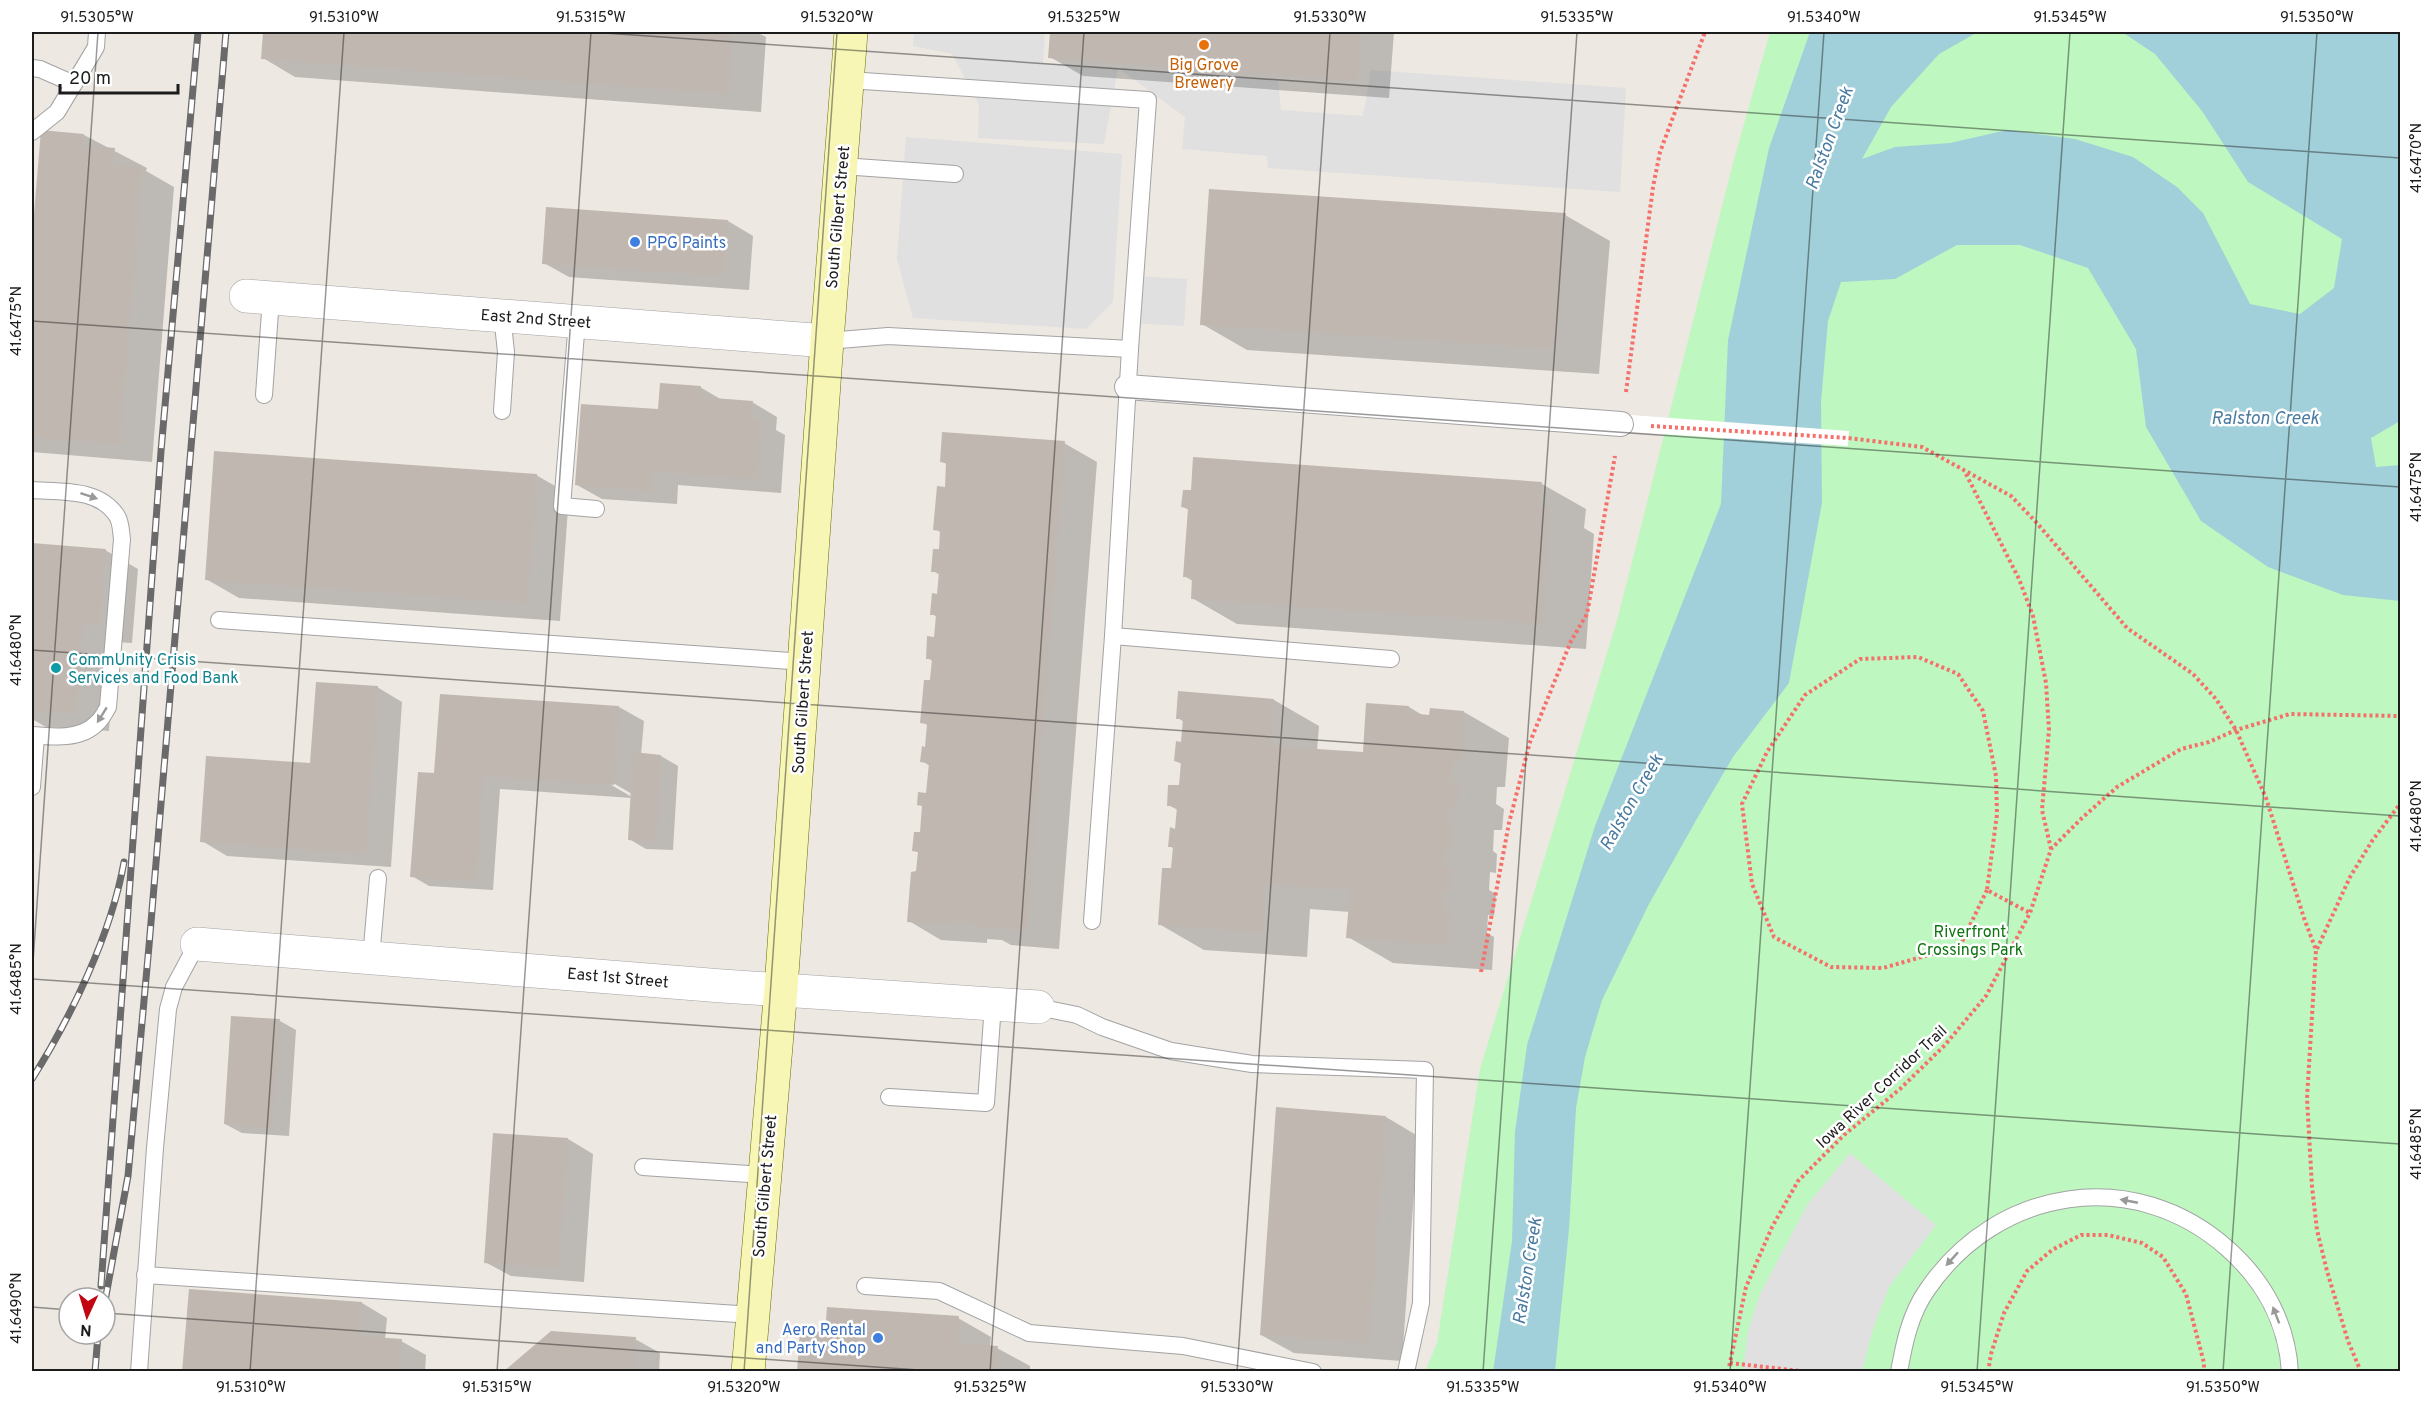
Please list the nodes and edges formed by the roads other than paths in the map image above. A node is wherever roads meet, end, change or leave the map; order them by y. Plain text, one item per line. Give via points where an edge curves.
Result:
1 (97, 32) edge
2 (851, 32) edge
3 (32, 68) edge
4 (848, 80) junction
5 (74, 84) junction
6 (32, 132) edge
7 (842, 166) junction
8 (955, 174) dead end
9 (258, 297) joint
10 (502, 315) junction
11 (577, 321) junction
12 (826, 341) junction
13 (1130, 349) junction
14 (1127, 387) junction
15 (264, 395) dead end
16 (502, 411) dead end
17 (1631, 424) road end
18 (32, 490) edge
19 (596, 509) dead end
20 (219, 620) dead end
21 (1113, 636) junction
22 (1391, 659) dead end
23 (805, 662) junction
24 (34, 736) edge
25 (32, 781) edge
26 (378, 878) dead end
27 (1092, 921) dead end
28 (197, 944) joint
29 (371, 958) junction
30 (781, 988) junction
31 (993, 1004) junction
32 (1038, 1007) joint
33 (889, 1096) dead end
34 (642, 1167) dead end
35 (765, 1175) junction
36 (145, 1275) junction
37 (865, 1286) dead end
38 (753, 1314) junction
39 (139, 1371) edge
40 (748, 1371) edge
41 (1312, 1371) edge
42 (1406, 1371) edge
43 (1899, 1371) edge
44 (2290, 1371) edge

1 - 5 lane via 96,47
2 - 4 main road, South Gilbert Street
3 - 5 lane
4 - 7 main road, South Gilbert Street
4 - 13 lane via 1148,100
5 - 6 lane via 57,112
7 - 8 lane
7 - 12 main road, South Gilbert Street
9 - 10 street, East 2nd Street
9 - 15 lane
10 - 11 street, East 2nd Street
10 - 16 lane via 506,352
11 - 12 street, East 2nd Street
11 - 19 lane via 562,506
12 - 13 lane via 888,336
12 - 23 main road, South Gilbert Street
13 - 14 lane
14 - 17 street
14 - 21 lane
18 -> 24 lane via 95,496 118,518 122,539 108,707 97,724 81,734
20 - 23 lane
21 - 22 lane
21 - 27 lane
23 - 30 main road, South Gilbert Street
24 - 25 lane
26 - 29 lane
28 - 29 street, East 1st Street
28 - 36 lane via 174,987 168,1009
29 - 30 street, East 1st Street
30 - 31 street, East 1st Street
30 - 35 main road, South Gilbert Street
31 - 32 street, East 1st Street
31 - 33 lane via 986,1103
32 - 42 lane via 1077,1015 1171,1051 1252,1064 1425,1070 1420,1303
34 - 35 lane
35 - 38 main road, South Gilbert Street
36 - 38 lane
36 - 39 lane
37 - 41 lane via 939,1291 1029,1333 1183,1346
38 - 40 main road, South Gilbert Street
44 -> 43 lane via 2288,1346 2271,1302 2245,1264 2211,1234 2171,1211 2126,1199 2079,1197 2034,1206 1992,1225 1955,1255 1925,1291 1906,1335

